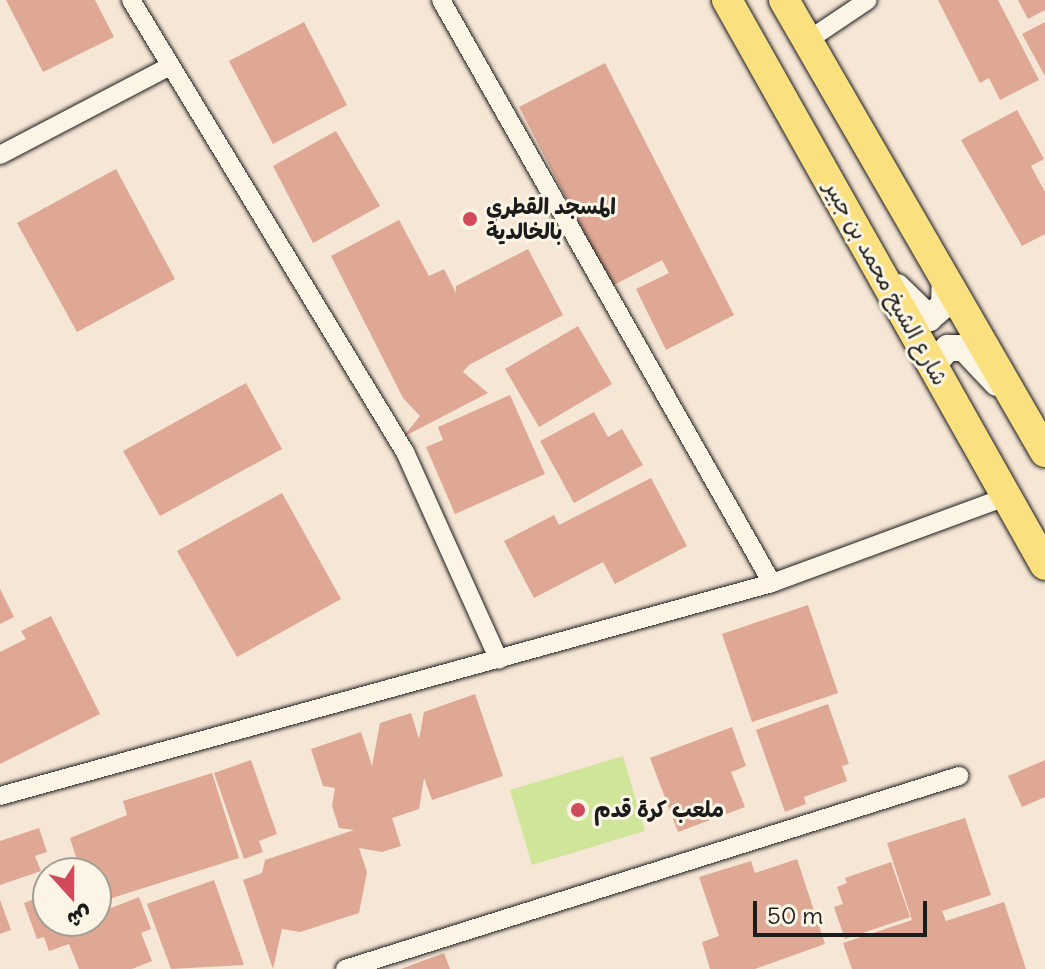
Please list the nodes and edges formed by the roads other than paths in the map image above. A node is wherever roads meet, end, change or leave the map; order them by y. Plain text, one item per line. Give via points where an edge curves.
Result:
1 (131, 0) edge
2 (441, 0) edge
3 (727, 0) edge
4 (784, 0) edge
5 (868, 0) edge
6 (807, 41) junction
7 (168, 67) junction
8 (0, 155) edge
9 (856, 229) junction
10 (945, 279) junction
11 (933, 365) junction
12 (1018, 406) junction
13 (1045, 452) edge
14 (1006, 497) junction
15 (1045, 565) edge
16 (772, 583) junction
17 (499, 660) junction
18 (959, 776) dead end
19 (0, 796) edge
20 (345, 969) edge

1 - 7 street
2 - 16 street
3 - 9 main road, شارع الشيخ محمد بن جبير
4 - 6 main road
5 - 6 street
6 - 10 main road
7 - 8 street
7 - 17 street via 405,452
9 - 10 main road via 909,304 929,318 944,305
9 - 11 main road, شارع الشيخ محمد بن جبير
10 - 12 main road
11 - 12 main road via 948,348 964,348
11 - 14 main road, شارع الشيخ محمد بن جبير
12 - 13 main road
14 - 15 main road, شارع الشيخ محمد بن جبير
14 - 16 street
16 - 17 street
17 - 19 street
18 - 20 street

